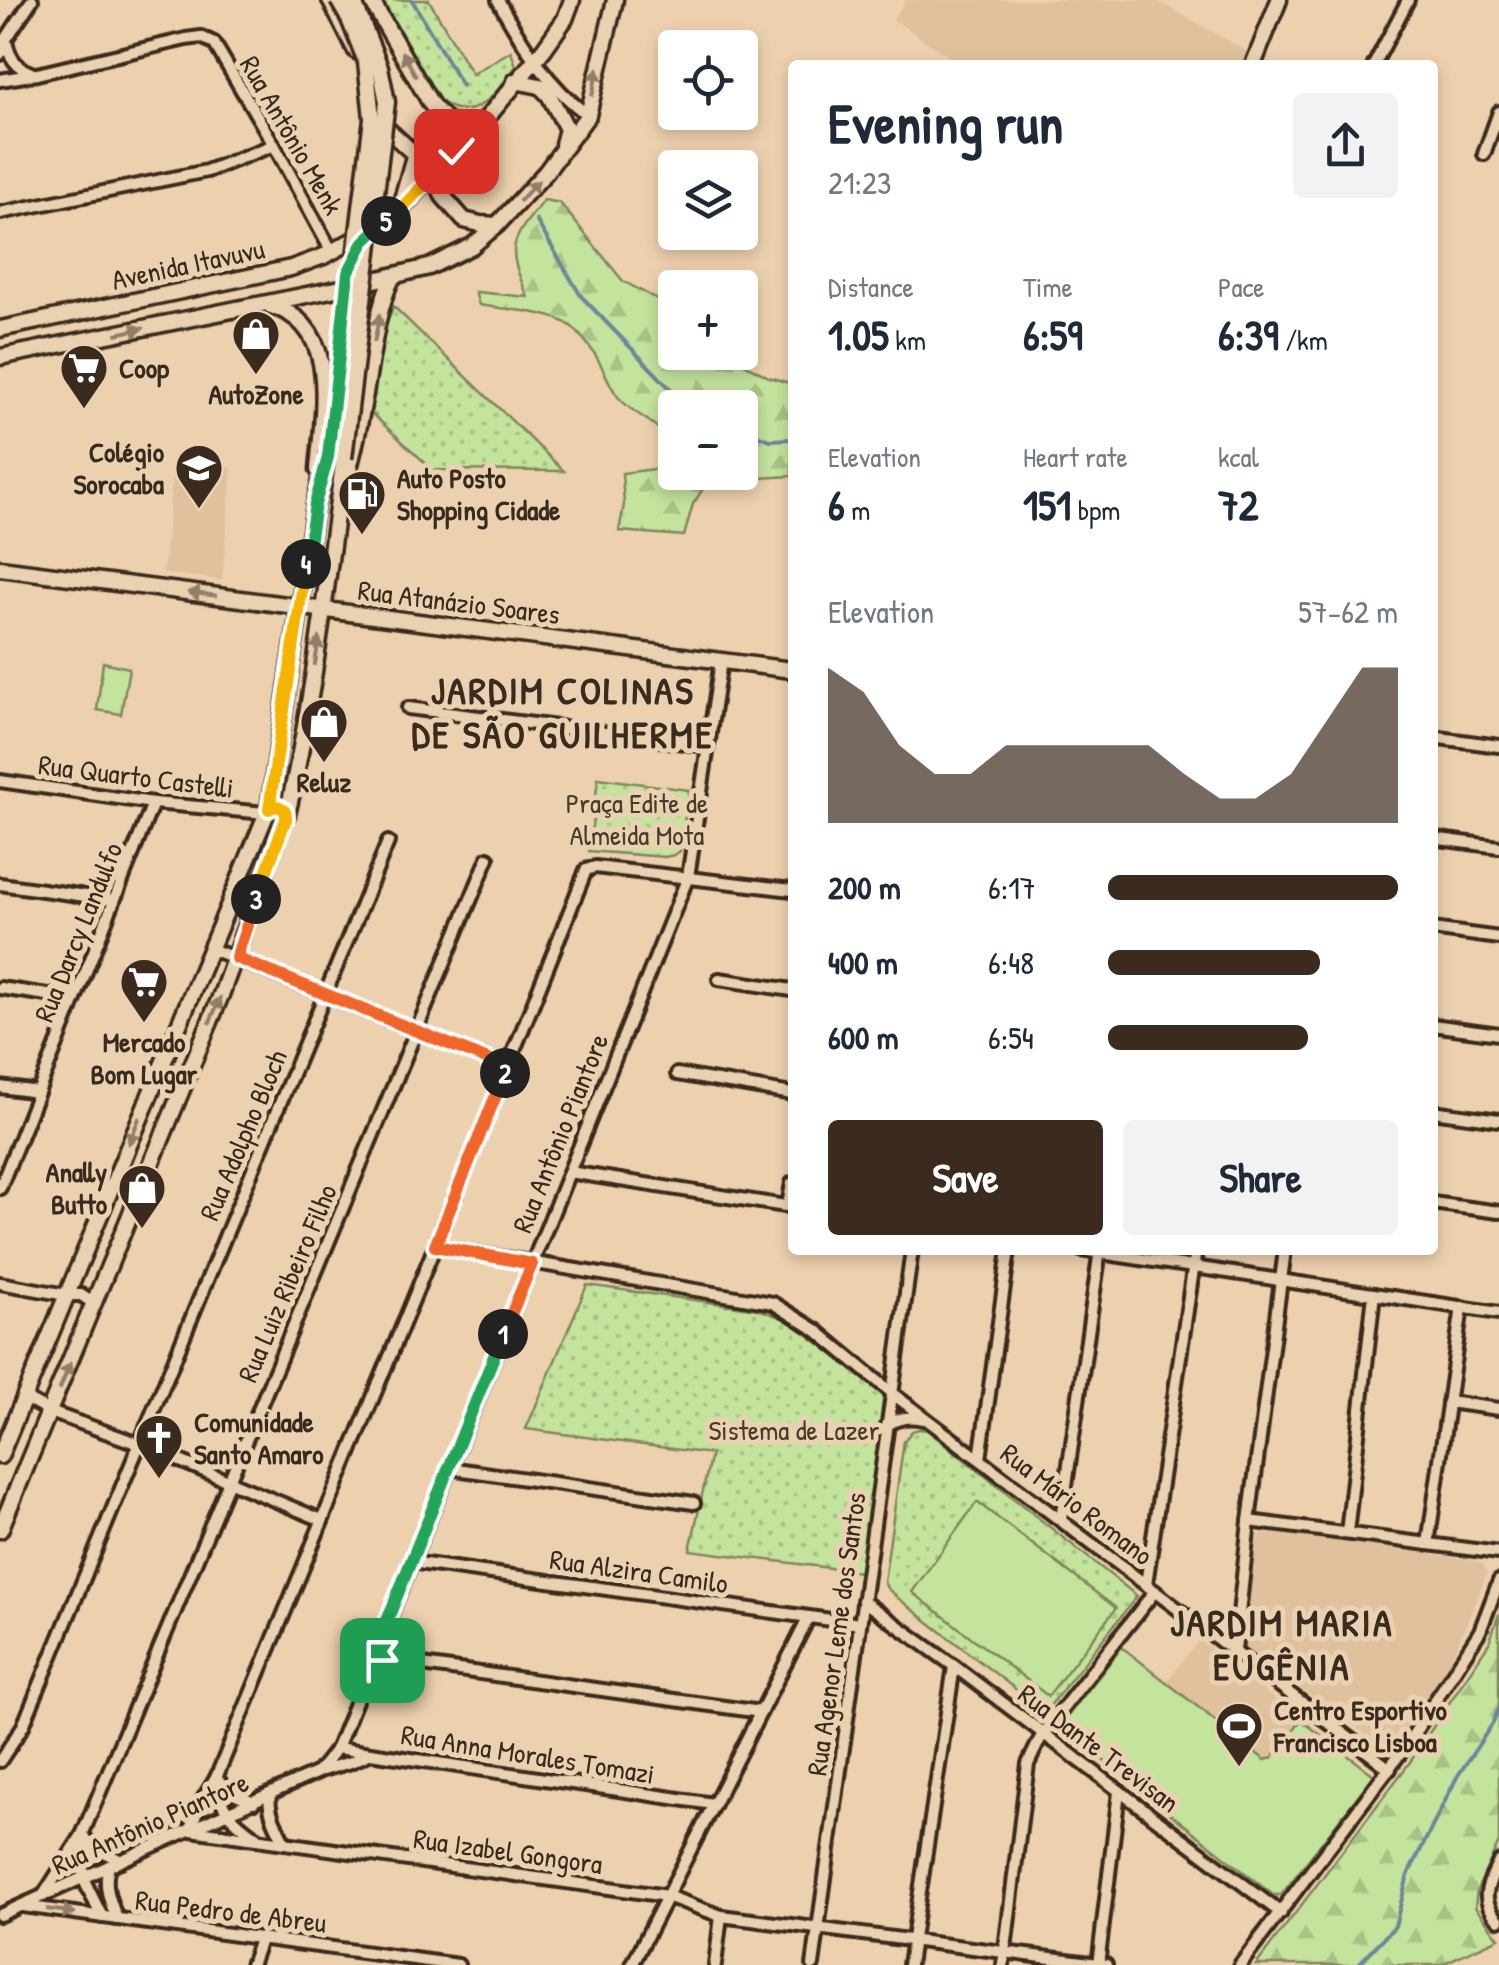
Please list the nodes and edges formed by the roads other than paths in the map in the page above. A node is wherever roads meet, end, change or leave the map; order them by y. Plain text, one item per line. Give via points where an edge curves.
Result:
1 (32, 0) edge
2 (330, 0) edge
3 (338, 0) edge
4 (353, 0) edge
5 (372, 0) edge
6 (498, 0) edge
7 (572, 0) edge
8 (615, 0) edge
9 (1279, 0) edge
10 (1408, 0) edge
11 (6, 40) junction
12 (0, 54) edge
13 (534, 59) junction
14 (1256, 60) edge
15 (1377, 60) edge
16 (37, 74) junction
17 (0, 80) edge
18 (515, 81) junction
19 (1499, 112) edge
20 (588, 115) junction
21 (482, 124) junction
22 (274, 145) junction
23 (456, 151) junction
24 (415, 153) junction
25 (559, 154) junction
26 (1484, 154) dead end
27 (436, 174) junction
28 (443, 196) junction
29 (398, 212) junction
30 (0, 213) edge
31 (497, 225) junction
32 (379, 226) junction
33 (332, 252) junction
34 (393, 276) junction
35 (346, 287) junction
36 (266, 304) junction
37 (0, 329) edge
38 (0, 358) edge
39 (328, 457) junction
40 (340, 491) junction
41 (315, 504) junction
42 (0, 568) edge
43 (299, 606) junction
44 (324, 610) junction
45 (721, 661) junction
46 (788, 669) edge
47 (408, 708) dead end
48 (1438, 737) edge
49 (708, 746) junction
50 (1499, 746) edge
51 (0, 782) edge
52 (153, 803) junction
53 (267, 812) junction
54 (285, 819) junction
55 (1438, 839) edge
56 (388, 842) dead end
57 (1499, 847) edge
58 (488, 858) dead end
59 (688, 877) junction
60 (0, 884) edge
61 (788, 890) edge
62 (114, 900) junction
63 (1438, 930) edge
64 (1499, 938) edge
65 (209, 948) junction
66 (236, 958) junction
67 (719, 978) dead end
68 (0, 988) edge
69 (788, 989) edge
70 (326, 994) junction
71 (75, 999) junction
72 (1438, 1026) edge
73 (416, 1031) junction
74 (1499, 1034) edge
75 (508, 1068) junction
76 (678, 1074) dead end
77 (0, 1087) edge
78 (38, 1092) junction
79 (788, 1093) edge
80 (1438, 1112) edge
81 (1499, 1120) edge
82 (568, 1172) junction
83 (0, 1186) edge
84 (1438, 1204) edge
85 (788, 1206) edge
86 (1499, 1212) edge
87 (435, 1246) junction
88 (911, 1255) edge
89 (1008, 1255) edge
90 (1098, 1255) edge
91 (1123, 1255) edge
92 (1195, 1255) edge
93 (1284, 1255) edge
94 (532, 1264) junction
95 (1194, 1267) junction
96 (1281, 1280) junction
97 (0, 1283) edge
98 (1374, 1294) junction
99 (66, 1295) junction
100 (94, 1304) junction
101 (1462, 1307) junction
102 (1499, 1312) edge
103 (892, 1392) junction
104 (24, 1398) junction
105 (1448, 1402) junction
106 (1499, 1409) edge
107 (50, 1412) junction
108 (929, 1420) junction
109 (887, 1425) junction
110 (139, 1444) junction
111 (0, 1456) edge
112 (980, 1459) junction
113 (450, 1468) junction
114 (229, 1482) junction
115 (694, 1503) dead end
116 (322, 1520) junction
117 (1061, 1520) junction
118 (1248, 1521) junction
119 (0, 1530) edge
120 (1346, 1533) junction
121 (1428, 1544) junction
122 (1499, 1552) edge
123 (412, 1562) junction
124 (1499, 1581) edge
125 (1150, 1588) junction
126 (863, 1601) junction
127 (809, 1617) junction
128 (888, 1620) junction
129 (859, 1628) junction
130 (1234, 1651) junction
131 (372, 1658) junction
132 (954, 1666) junction
133 (760, 1712) junction
134 (1042, 1734) junction
135 (337, 1748) junction
136 (371, 1753) junction
137 (0, 1761) edge
138 (1390, 1768) junction
139 (318, 1772) junction
140 (216, 1778) junction
141 (1118, 1792) junction
142 (270, 1794) junction
143 (254, 1802) junction
144 (714, 1804) junction
145 (226, 1814) junction
146 (191, 1830) junction
147 (82, 1836) junction
148 (257, 1839) junction
149 (285, 1843) junction
150 (120, 1861) junction
151 (1499, 1862) edge
152 (109, 1866) junction
153 (82, 1878) junction
154 (43, 1896) junction
155 (666, 1896) junction
156 (20, 1906) junction
157 (1282, 1913) junction
158 (0, 1915) edge
159 (721, 1916) junction
160 (102, 1917) junction
161 (117, 1919) junction
162 (1499, 1920) edge
163 (818, 1928) junction
164 (261, 1937) junction
165 (912, 1940) junction
166 (1004, 1952) junction
167 (1098, 1964) edge
168 (250, 1965) edge
169 (458, 1965) edge
170 (632, 1965) edge
171 (715, 1965) edge
172 (813, 1965) edge
173 (909, 1965) edge
174 (1003, 1965) edge
175 (1106, 1965) edge
176 (1240, 1965) edge

1 - 11 street
2 - 24 main road via 356,52 376,116
3 - 39 main road, bridge via 366,62 372,118
4 - 40 main road, bridge via 387,102
21 -> 5 main road via 461,128 443,119
6 - 13 street
7 - 13 main road, Avenida Itavuvu
20 -> 8 main road, Avenida Itavuvu
9 - 14 main road
10 - 15 street
11 - 12 street
11 - 16 street via 18,66
13 - 18 main road, Avenida Itavuvu
13 - 20 street
16 - 17 street, Rua Antônio Menk
16 - 22 street, Rua Antônio Menk via 201,37 214,43
18 - 21 main road, Avenida Itavuvu
18 - 25 main road via 540,86 555,104 566,129
19 - 26 street
20 - 25 main road, Avenida Itavuvu
21 - 23 main road, Avenida Itavuvu
22 - 30 street via 207,171
22 - 33 street, Rua Antônio Menk
23 - 27 main road, Avenida Itavuvu
23 - 28 main road
24 - 27 main road
24 - 29 main road
31 -> 25 main road, Avenida Itavuvu
27 - 28 main road
27 - 29 main road, Avenida Itavuvu
28 - 31 main road via 464,220
29 - 32 main road, Avenida Itavuvu
31 - 34 main road, Avenida Itavuvu via 452,258
32 - 33 main road, Avenida Itavuvu
32 - 35 main road, Avenida Itavuvu via 358,253
33 - 37 main road, Avenida Itavuvu via 291,268
34 - 35 main road, Avenida Itavuvu
40 -> 34 main road
35 - 36 main road, Avenida Itavuvu
35 - 39 main road
38 -> 36 main road, Avenida Itavuvu
36 - 41 main road via 300,320 320,356 324,386
39 - 41 main road
40 - 44 main road
41 - 43 main road
43 -> 42 main road, Rua Atanázio Soares
43 - 44 main road, Rua Atanázio Soares
43 - 53 main road
44 - 45 main road, Rua Atanázio Soares
54 -> 44 main road
45 - 46 main road, Rua Atanázio Soares
45 - 49 street, Rua Antônio Piantore
47 - 49 street
48 - 50 street
49 - 59 street, Rua Antônio Piantore
51 - 52 street, Rua Quarto Castelli
52 - 53 street, Rua Quarto Castelli
52 - 62 street, Rua Darcy Landulfo
53 - 54 main road via 272,826
53 - 65 main road
54 - 66 main road
55 - 57 street
56 - 70 street, Rua Adolpho Bloch
58 - 73 street, Rua Luiz Ribeiro Filho
59 - 61 street
59 - 75 street via 586,870
59 - 82 street, Rua Antônio Piantore
60 - 62 street
62 - 71 street, Rua Darcy Landulfo
63 - 64 street
65 - 66 street
65 -> 99 main road
66 - 70 street
100 -> 66 main road
67 - 69 street
68 - 71 street
70 - 73 street
70 - 110 street, Rua Adolpho Bloch
71 - 78 street, Rua Darcy Landulfo
72 - 74 street
73 - 75 street
73 - 114 street, Rua Luiz Ribeiro Filho
75 - 87 street
76 - 79 street
77 - 78 street
78 - 83 street, Rua Darcy Landulfo
80 - 81 street
82 - 85 street
82 - 94 street, Rua Antônio Piantore
84 - 86 street
87 - 94 street, Rua Mário Romano
87 - 116 street
88 - 103 street, Rua Agenor Leme dos Santos
89 - 112 street
90 - 117 street
91 - 95 street
92 - 95 street
93 - 96 street
94 - 103 street, Rua Mário Romano via 773,1302
94 - 113 street, Rua Antônio Piantore
95 - 96 street
95 - 125 street
96 - 98 street
96 - 118 street
97 - 99 street
98 - 101 street
98 - 120 street
99 - 100 street
99 - 104 main road
107 -> 100 main road
101 - 102 street
101 - 105 street
103 - 108 street, Rua Mário Romano
103 - 109 street, Rua Agenor Leme dos Santos
104 - 107 street
104 - 111 main road
105 - 106 street
105 - 121 street
107 - 110 street
107 - 119 main road
108 - 109 street via 906,1417
108 - 112 street, Rua Mário Romano
109 - 126 street, Rua Agenor Leme dos Santos
110 - 114 street
110 - 137 street, Rua Adolpho Bloch via 24,1726
112 - 117 street, Rua Mário Romano
113 - 115 street
113 - 123 street, Rua Antônio Piantore
114 - 116 street
114 - 147 street, Rua Luiz Ribeiro Filho
116 - 140 street
117 - 125 street, Rua Mário Romano
118 - 120 street
118 - 130 street
120 - 121 street
121 - 122 street
123 - 127 street, Rua Alzira Camilo
123 - 131 street, Rua Antônio Piantore
124 - 138 street via 1480,1632
125 - 130 street, Rua Mário Romano
125 - 134 street
126 - 128 street, Rua Dante Trevisan
126 - 129 street, Rua Agenor Leme dos Santos
127 - 129 street, Rua Alzira Camilo
127 - 133 street
128 - 129 street via 868,1620
128 - 132 street, Rua Dante Trevisan
129 - 163 street, Rua Agenor Leme dos Santos
130 - 138 street, Rua Mário Romano
131 - 133 street
131 - 135 street, Rua Antônio Piantore
132 - 134 street, Rua Dante Trevisan
132 - 165 street
133 - 144 street
134 - 141 street, Rua Dante Trevisan
134 - 166 street via 1028,1764
135 - 136 street, Rua Anna Morales Tomazi
135 - 139 street, Rua Antônio Piantore
136 - 139 street, Rua Antônio Piantore
136 - 144 street, Rua Anna Morales Tomazi
138 - 157 street
139 - 142 street, Rua Antônio Piantore
140 - 143 street
140 - 145 street
140 - 146 street
141 - 157 street, Rua Dante Trevisan
141 - 167 street
142 - 143 street, Rua Antônio Piantore
142 - 149 street via 272,1818
143 - 145 street, Rua Antônio Piantore
144 - 155 street
145 - 146 street, Rua Antônio Piantore
145 - 148 street
146 - 148 street, Rua Izabel Gongora
146 - 150 street, Rua Antônio Piantore
147 - 150 street
147 - 153 street, Rua Luiz Ribeiro Filho
147 - 154 street, Rua Luiz Ribeiro Filho
148 - 149 street, Rua Izabel Gongora
149 - 155 street, Rua Izabel Gongora
150 - 152 street, Rua Antônio Piantore
151 - 162 street via 1486,1888
152 - 153 street, Rua Antônio Piantore
152 - 161 street, Rua Pedro de Abreu via 107,1894
153 - 154 street, Rua Antônio Piantore
153 - 160 street, Rua Pedro de Abreu
154 - 156 street, Rua Antônio Piantore
155 - 159 street, Rua Izabel Gongora
155 - 170 street
156 - 158 street, Rua Antônio Piantore
156 -> 160 street, Rua Pedro de Abreu
157 - 176 street
159 - 163 street, Rua Izabel Gongora
159 - 171 street
160 - 161 street, Rua Pedro de Abreu
161 - 164 street, Rua Pedro de Abreu
163 - 165 street, Rua Izabel Gongora
163 - 172 street, Rua Agenor Leme dos Santos
164 - 168 street
164 - 169 street, Rua Pedro de Abreu
165 - 166 street, Rua Izabel Gongora
165 - 173 street
166 - 167 street, Rua Izabel Gongora
166 - 174 street
167 - 175 street, Rua Izabel Gongora

